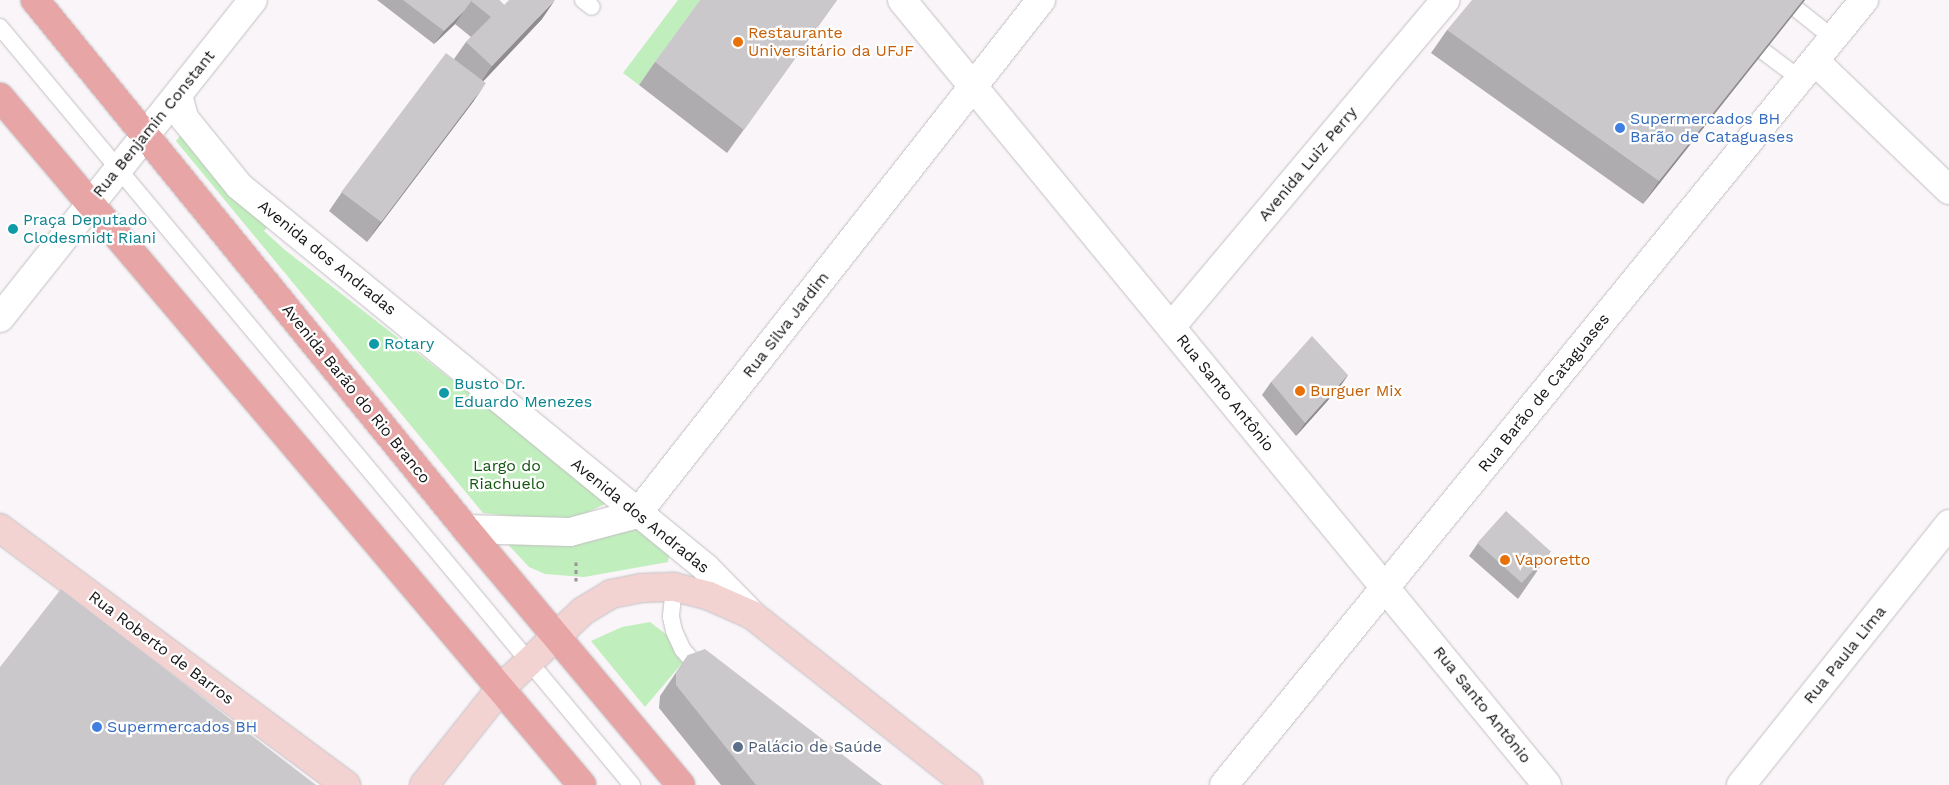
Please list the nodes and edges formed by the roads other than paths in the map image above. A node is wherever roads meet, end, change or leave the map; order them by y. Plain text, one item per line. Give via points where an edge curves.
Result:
1 (35, 0) edge
2 (253, 0) edge
3 (902, 0) edge
4 (1041, 0) edge
5 (1445, 0) edge
6 (1785, 0) edge
7 (1864, 0) edge
8 (1748, 22) edge
9 (0, 27) edge
10 (1833, 38) junction
11 (1807, 70) junction
12 (974, 86) junction
13 (178, 95) junction
14 (0, 98) edge
15 (146, 135) junction
16 (119, 168) junction
17 (1949, 190) edge
18 (89, 204) junction
19 (0, 318) edge
20 (1171, 327) junction
21 (637, 514) junction
22 (1949, 524) edge
23 (0, 528) edge
24 (466, 529) junction
25 (674, 587) junction
26 (1385, 588) junction
27 (752, 615) junction
28 (555, 634) junction
29 (530, 660) junction
30 (718, 684) edge
31 (500, 689) junction
32 (346, 785) edge
33 (424, 785) edge
34 (582, 785) edge
35 (632, 785) edge
36 (681, 785) edge
37 (968, 785) edge
38 (1224, 785) edge
39 (1547, 785) edge
40 (1741, 785) edge

1 - 15 main road, Avenida Barão do Rio Branco
2 - 13 street, Rua Benjamin Constant
3 - 12 street, Rua Santo Antônio
4 - 12 street, Rua Silva Jardim
5 - 20 street, Avenida Luiz Perry
6 - 10 lane
7 - 10 street, Rua Barão de Cataguases
8 - 11 lane via 1735,39 1749,40
9 - 16 lane
10 - 11 street, Rua Barão de Cataguases
11 - 17 street
11 - 26 street, Rua Barão de Cataguases
12 - 20 street, Rua Santo Antônio
12 - 21 street, Rua Silva Jardim
13 - 15 street, Rua Benjamin Constant
13 - 21 street, Avenida dos Andradas via 184,118 239,186
14 - 18 main road
15 - 16 street, Rua Benjamin Constant
15 - 24 main road, Avenida Barão do Rio Branco
16 - 18 street, Rua Benjamin Constant
16 - 29 lane
18 - 19 street, Rua Benjamin Constant
18 - 31 main road
20 - 26 street, Rua Santo Antônio
21 - 24 street via 570,532
21 - 27 street, Avenida dos Andradas via 706,568
22 - 40 street, Rua Paula Lima
23 - 32 main road, Rua Roberto de Barros
24 - 28 main road, Avenida Barão do Rio Branco
25 - 27 main road, Avenida dos Andradas via 709,596
25 - 28 main road, Avenida dos Andradas via 641,588 611,594
25 - 30 lane via 671,617 678,642 694,666
26 - 38 street, Rua Barão de Cataguases
26 - 39 street, Rua Santo Antônio
27 - 37 main road, Avenida dos Andradas
28 - 29 main road, Avenida dos Andradas
28 - 36 main road, Avenida Barão do Rio Branco
29 - 31 main road, Avenida dos Andradas
29 - 35 lane
31 - 33 main road
31 - 34 main road

